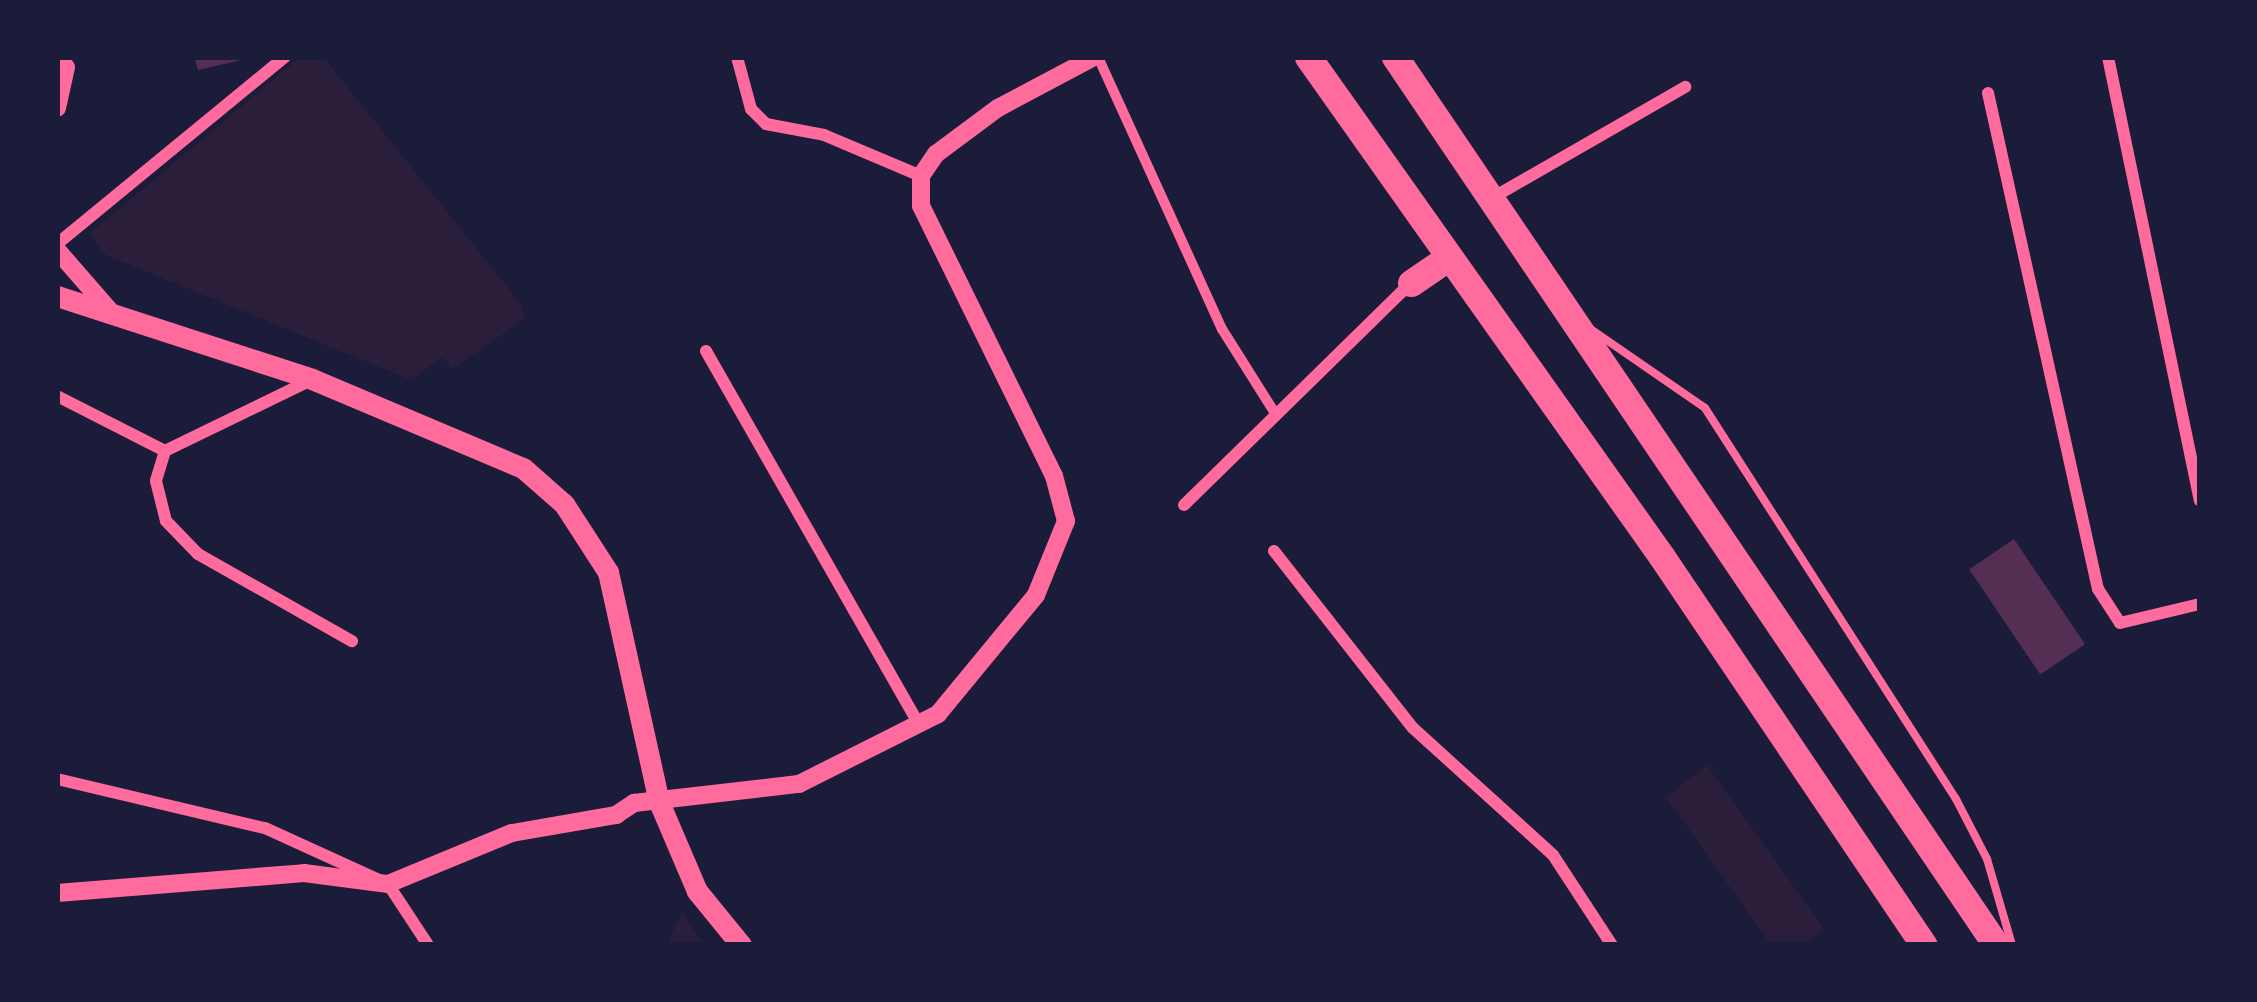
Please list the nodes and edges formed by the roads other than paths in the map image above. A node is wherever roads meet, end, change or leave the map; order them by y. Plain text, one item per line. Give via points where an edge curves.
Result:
1 (285, 57) edge
2 (737, 57) edge
3 (1096, 57) edge
4 (1308, 57) edge
5 (1395, 57) edge
6 (1412, 57) edge
7 (2108, 57) edge
8 (68, 62) edge
9 (57, 86) edge
10 (1684, 87) dead end
11 (1988, 93) dead end
12 (57, 108) edge
13 (921, 176) junction
14 (1486, 189) junction
15 (57, 247) edge
16 (1449, 257) junction
17 (1412, 283) joint
18 (57, 296) edge
19 (115, 315) junction
20 (1571, 318) junction
21 (706, 351) dead end
22 (312, 379) junction
23 (57, 396) edge
24 (1275, 413) junction
25 (165, 452) junction
26 (2200, 501) edge
27 (1184, 505) dead end
28 (1274, 551) dead end
29 (2200, 604) edge
30 (352, 641) dead end
31 (920, 726) junction
32 (57, 778) edge
33 (659, 802) junction
34 (388, 884) junction
35 (57, 893) edge
36 (428, 945) edge
37 (741, 945) edge
38 (1612, 945) edge
39 (1924, 945) edge
40 (1996, 945) edge
41 (2012, 945) edge

1 - 15 street
2 - 13 street via 751,109 766,124 824,135
3 - 13 street via 998,108 936,154
3 - 24 street via 1222,329
4 - 16 highway
5 - 14 highway
6 - 14 highway
7 - 26 street
8 - 9 street
8 - 12 street
10 - 14 street
11 - 29 street via 2098,589 2120,623
13 - 31 street via 921,206 1054,476 1066,521 1054,561 1007,636 966,688
14 - 20 highway
15 - 19 street
16 - 17 highway
16 - 39 highway
17 - 24 street
18 - 19 main road
19 - 22 main road
20 - 40 highway
20 - 41 lane via 1705,408 1956,799 1987,859
21 - 31 street
22 - 25 street
22 - 33 main road via 523,468 564,504 608,572
23 - 25 street
24 - 27 street
25 - 30 street via 156,482 166,521 198,554
28 - 38 street via 1412,728 1553,855
31 - 33 street via 773,792
32 - 34 street via 265,828
33 - 34 street via 512,833
33 - 37 main road via 697,890
34 - 35 street via 304,873
34 - 36 street

